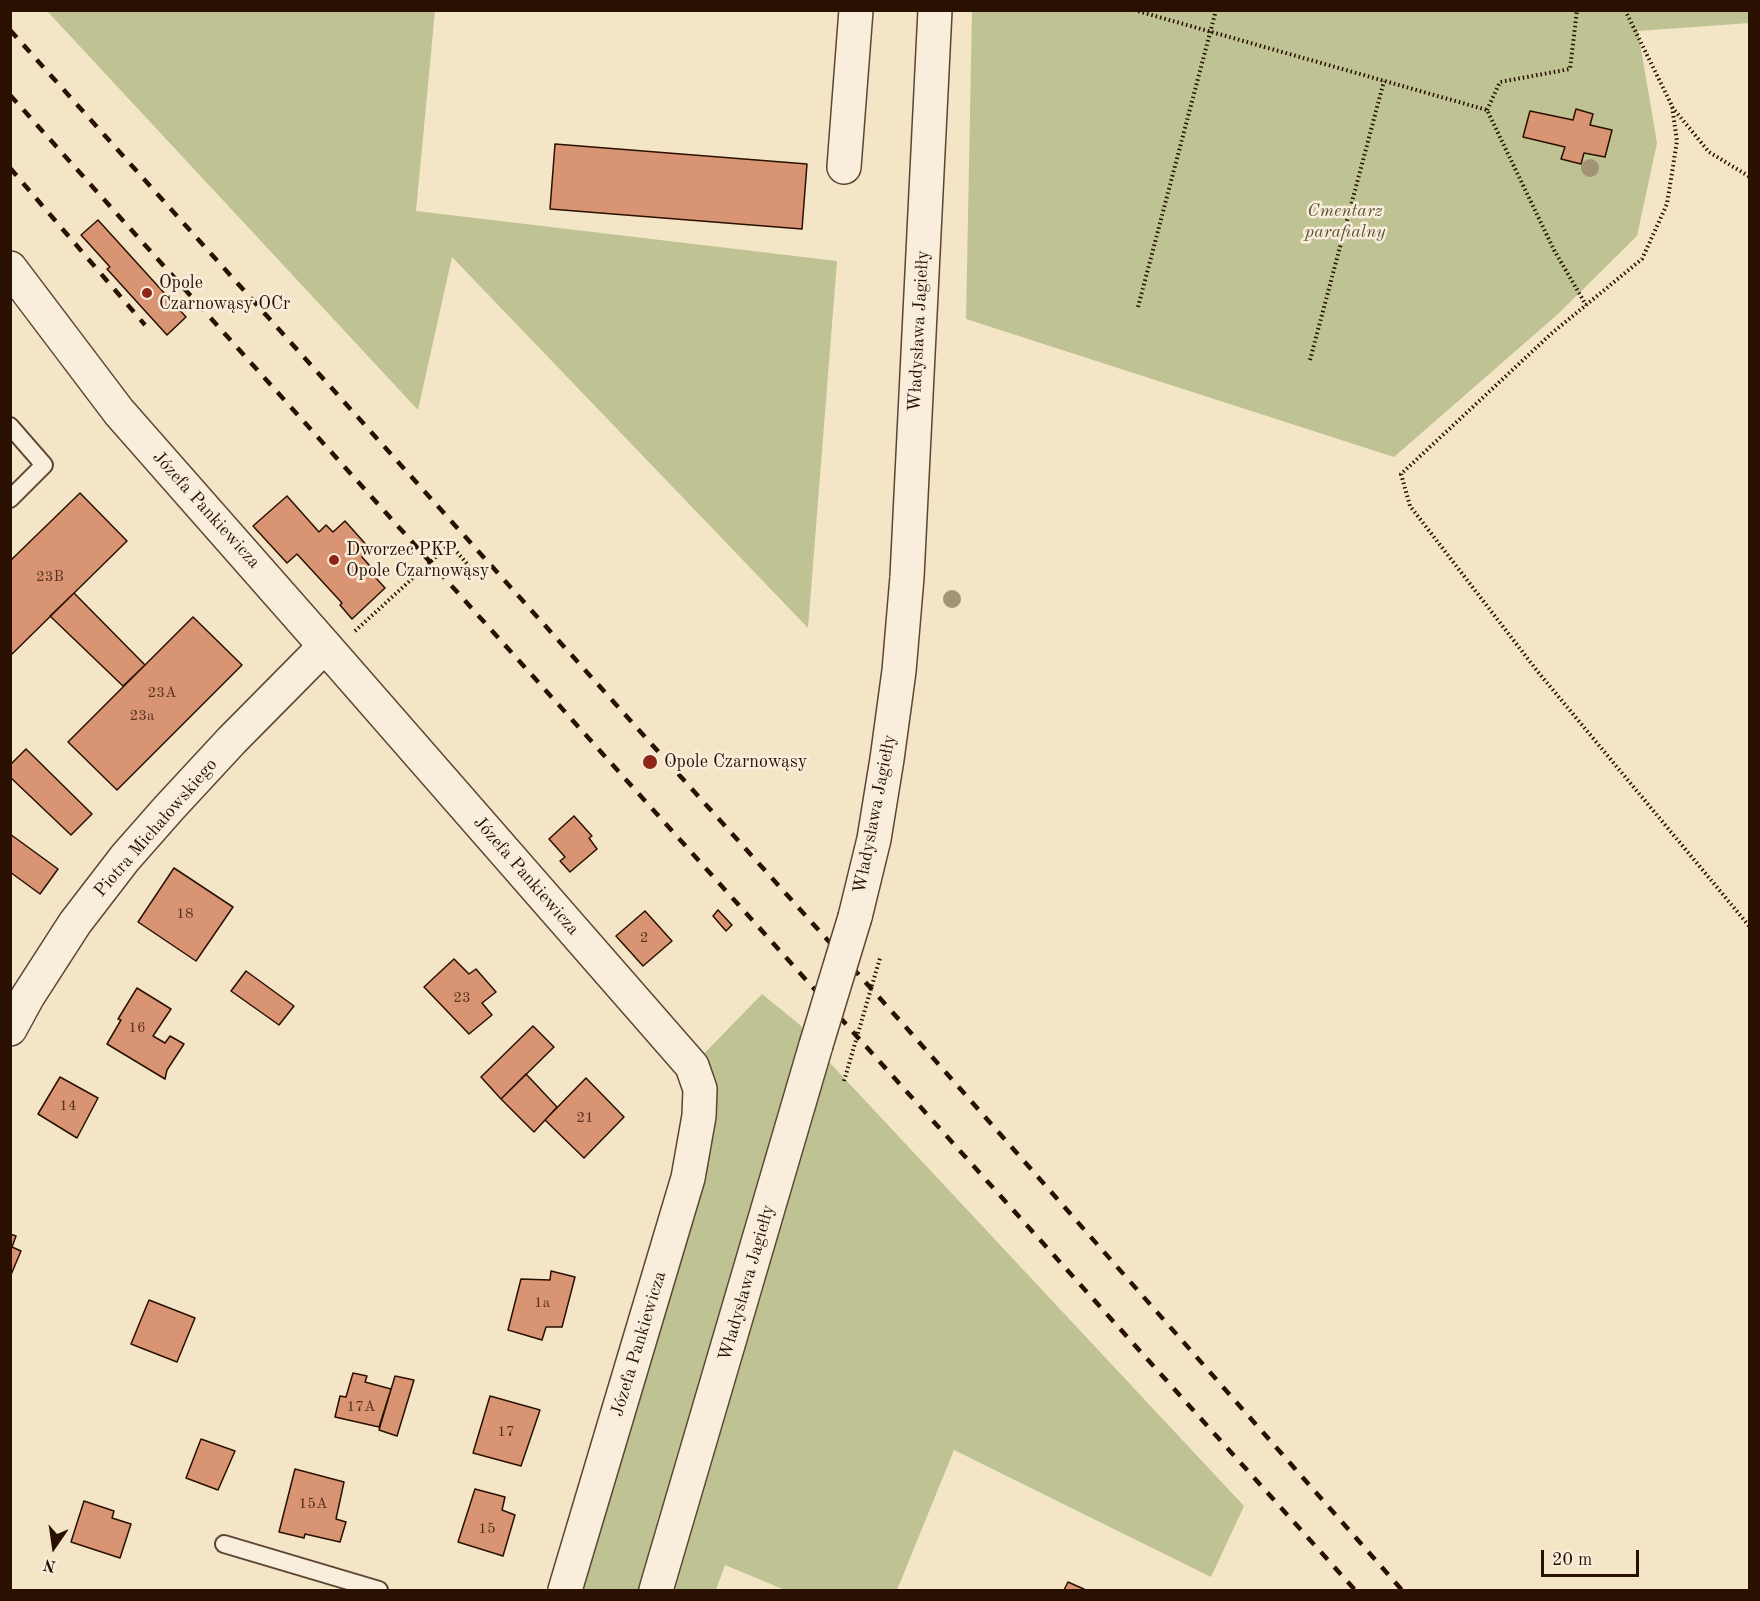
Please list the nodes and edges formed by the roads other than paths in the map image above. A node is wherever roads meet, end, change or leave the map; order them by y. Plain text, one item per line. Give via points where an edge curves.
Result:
1 (856, 10) edge
2 (935, 10) edge
3 (844, 167) dead end
4 (10, 268) edge
5 (10, 426) edge
6 (10, 499) edge
7 (326, 646) junction
8 (10, 1029) edge
9 (224, 1544) dead end
10 (379, 1590) edge
11 (565, 1590) edge
12 (656, 1590) edge

1 - 3 street
2 - 12 street, Władysława Jagiełły, bridge via 907,577 899,671 874,839 855,917
4 - 7 street, Józefa Pankiewicza via 119,412
5 - 6 lane via 44,465
7 - 8 street, Piotra Michałowskiego via 232,740 125,858 75,923
7 - 11 street, Józefa Pankiewicza via 692,1066 700,1089 687,1178
9 - 10 lane

